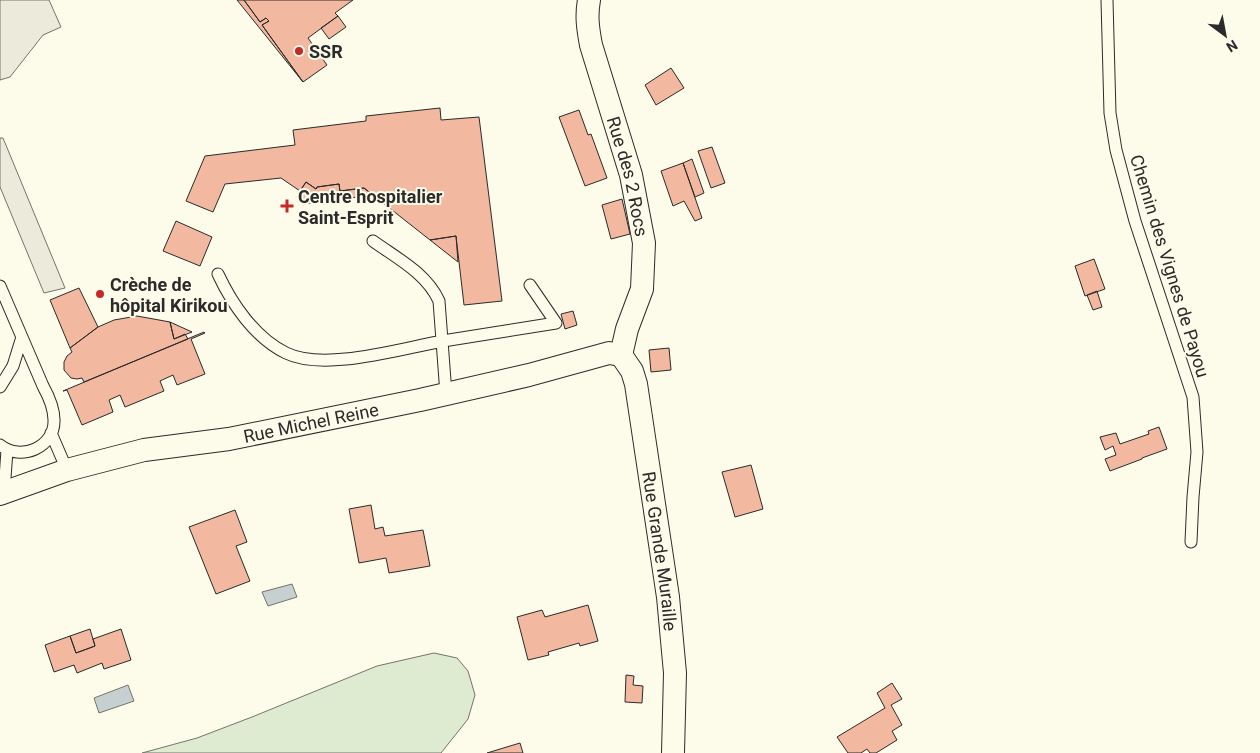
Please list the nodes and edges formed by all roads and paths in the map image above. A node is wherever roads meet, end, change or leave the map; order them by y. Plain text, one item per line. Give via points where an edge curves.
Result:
1 (589, 0) edge
2 (1107, 0) edge
3 (372, 242) dead end
4 (218, 274) dead end
5 (530, 285) dead end
6 (0, 286) edge
7 (22, 337) junction
8 (442, 341) junction
9 (621, 355) junction
10 (0, 387) edge
11 (446, 394) junction
12 (51, 433) junction
13 (3, 448) edge
14 (67, 470) junction
15 (2, 493) edge
16 (1191, 542) dead end
17 (673, 753) edge

1 - 9 street, Rue des 2 Rocs via 587,23 591,45 632,175 644,243 642,289
2 - 16 lane, Chemin des Vignes de Payou via 1110,113 1116,150 1135,221 1193,397 1197,452
3 - 8 lane via 421,275 434,290 439,302
4 - 8 lane via 252,326 287,354 340,360
5 - 8 lane via 556,323
6 - 7 lane
7 - 10 lane via 12,366
7 - 12 lane via 54,412
8 - 11 lane
9 - 11 street, Rue Michel Reine via 609,353
9 - 17 street, Rue Grande Muraille via 636,384 668,597 675,673
11 - 14 street, Rue Michel Reine via 229,439 144,450
12 - 13 lane via 33,450 18,453
12 - 14 lane
13 - 15 lane
14 - 15 street, Rue Michel Reine

